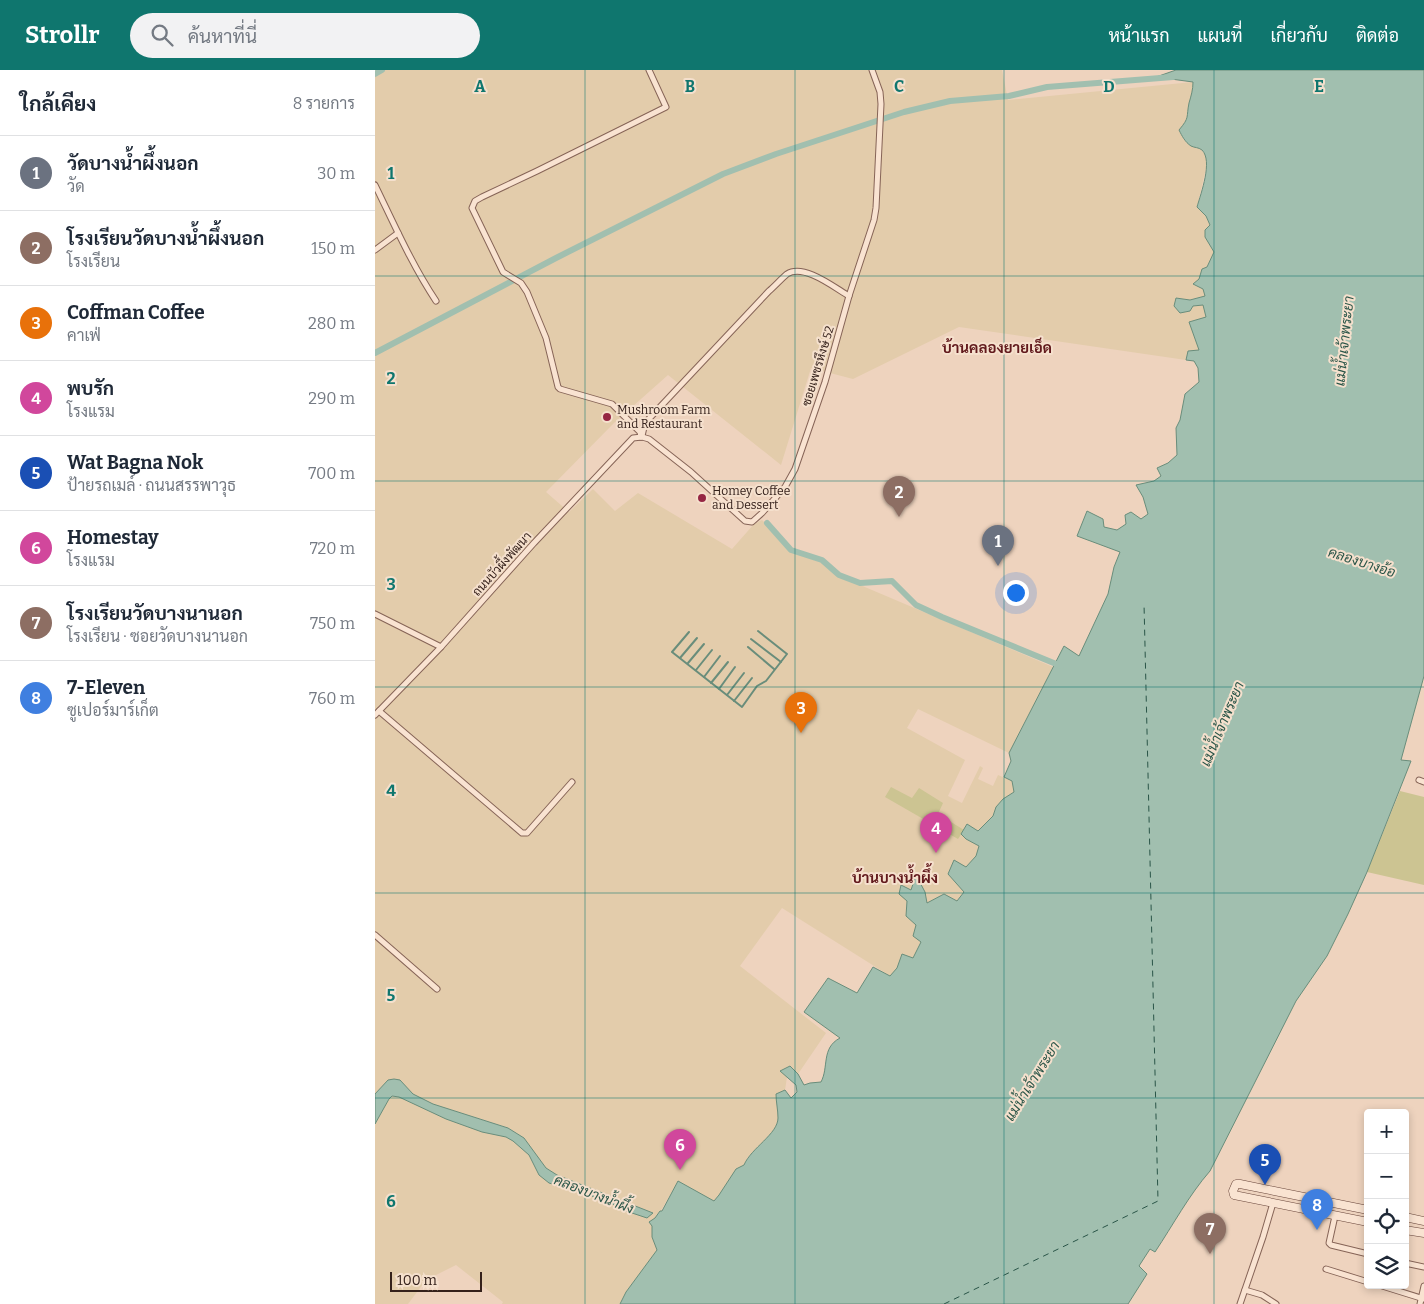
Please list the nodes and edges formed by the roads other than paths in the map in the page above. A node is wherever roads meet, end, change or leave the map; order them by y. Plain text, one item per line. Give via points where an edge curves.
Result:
1 (649, 70) edge
2 (872, 70) edge
3 (375, 185) edge
4 (398, 233) junction
5 (375, 250) edge
6 (849, 296) junction
7 (436, 301) dead end
8 (641, 437) junction
9 (375, 614) edge
10 (441, 647) junction
11 (377, 713) edge
12 (572, 782) dead end
13 (375, 936) edge
14 (437, 989) dead end
15 (1283, 1192) junction
16 (1276, 1203) junction
17 (1364, 1209) edge
18 (1335, 1216) junction
19 (1409, 1219) edge
20 (1364, 1221) edge
21 (1424, 1221) edge
22 (1409, 1231) edge
23 (1424, 1233) edge
24 (1364, 1253) edge
25 (1409, 1264) edge
26 (1424, 1267) edge
27 (1326, 1269) dead end
28 (1364, 1281) edge
29 (1424, 1286) edge
30 (1390, 1289) edge
31 (1245, 1290) junction
32 (1421, 1300) edge
33 (1240, 1304) edge
34 (1276, 1304) edge

1 - 8 street via 666,107 475,201 472,208 503,272 521,283 527,292 546,338 558,387 612,404 640,432
2 - 6 street, ซอยเพชรหึงษ์ 52 via 881,106 874,220
3 - 4 street
4 - 5 street
4 - 7 street
6 - 8 street via 802,271 787,274 645,423
6 - 8 street, ซอยเพชรหึงษ์ 52 via 825,382 795,469 785,487 752,522 733,512 691,472 649,439
8 - 10 street, ถนนบัวผึ้งพัฒนา via 633,438
9 - 10 street
10 - 11 street, ถนนบัวผึ้งพัฒนา
11 - 12 street via 522,833 527,833
13 - 14 street
15 - 16 street
15 - 16 street via 1240,1184 1234,1187 1234,1196
15 - 17 street
16 - 18 street
16 - 31 street
18 - 20 street
18 - 24 street via 1329,1243
19 - 21 street
22 - 23 street
25 - 26 street
27 - 28 street
29 - 32 street
30 - 32 street
31 - 33 street
31 - 34 street

